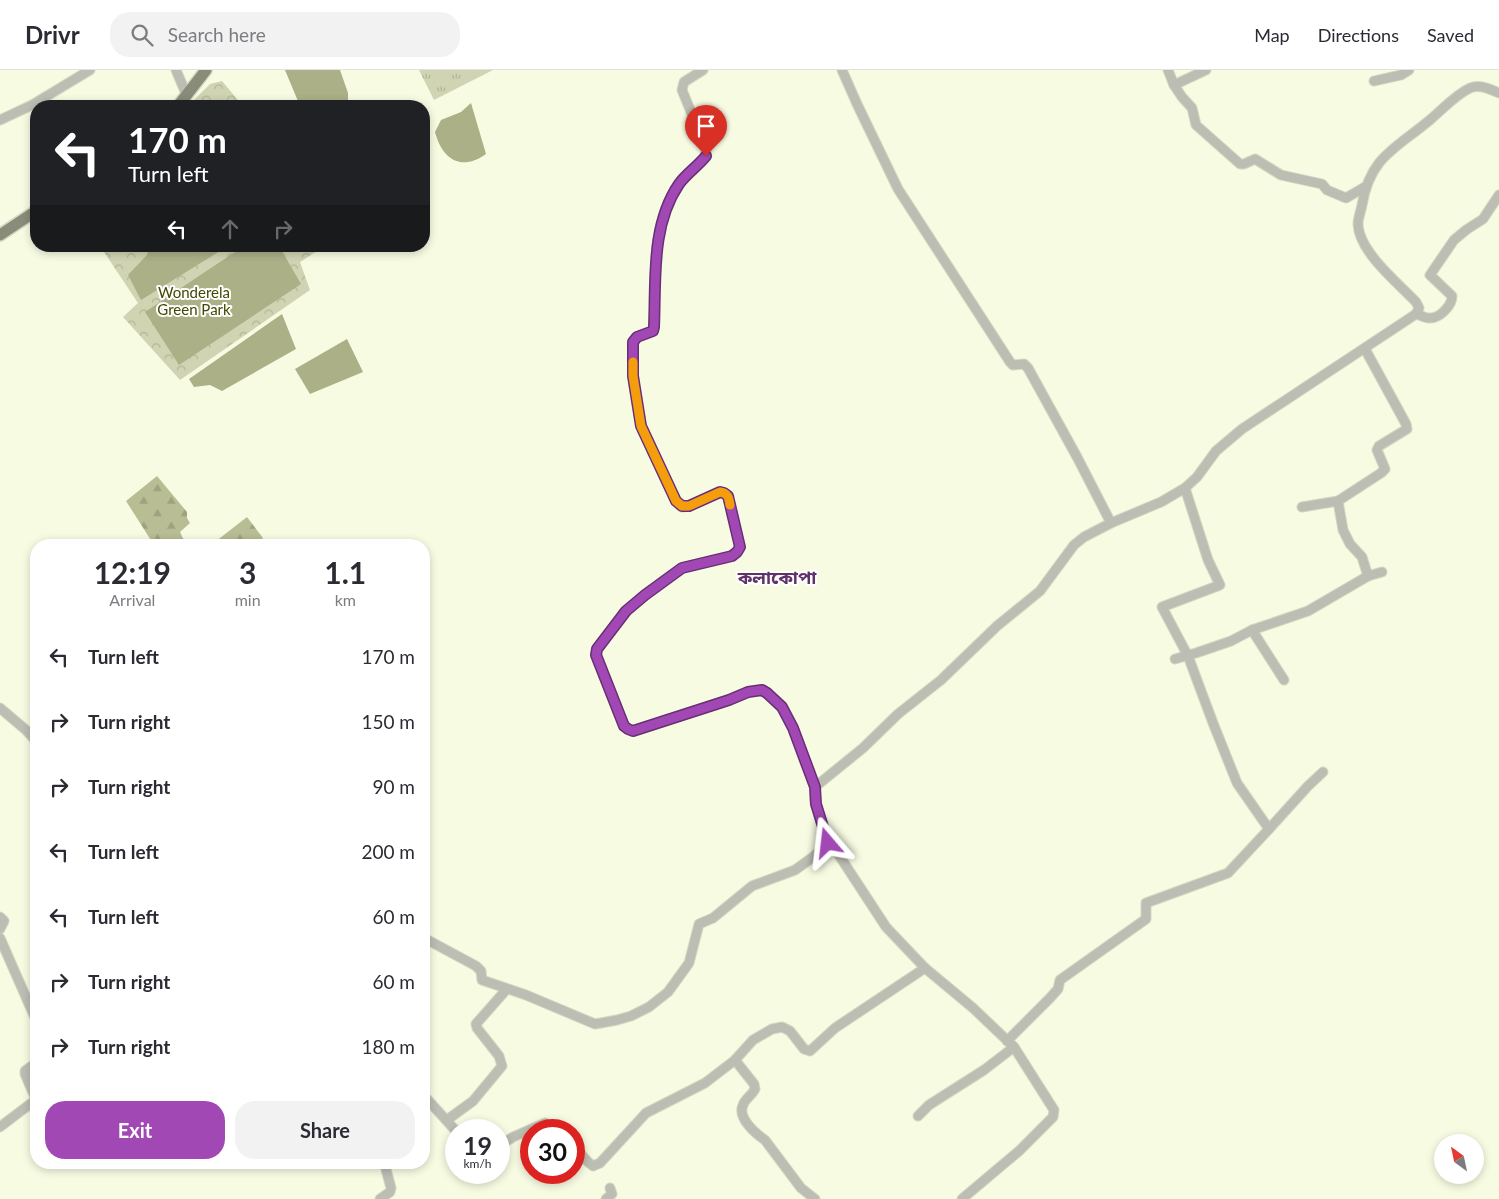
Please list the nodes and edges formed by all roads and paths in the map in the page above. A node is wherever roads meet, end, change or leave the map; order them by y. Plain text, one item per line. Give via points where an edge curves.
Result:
1 (90, 70) edge
2 (176, 70) edge
3 (206, 70) edge
4 (702, 70) edge
5 (842, 70) edge
6 (1168, 70) edge
7 (1206, 70) edge
8 (1409, 70) edge
9 (1374, 80) dead end
10 (1174, 85) junction
11 (1499, 93) edge
12 (187, 96) junction
13 (40, 100) edge
14 (183, 100) edge
15 (30, 106) edge
16 (0, 120) edge
17 (1365, 187) junction
18 (1499, 195) edge
19 (30, 215) edge
20 (0, 234) edge
21 (1416, 314) junction
22 (1365, 349) junction
23 (1186, 488) junction
24 (1338, 501) junction
25 (1302, 507) dead end
26 (1111, 523) junction
27 (1382, 572) dead end
28 (1368, 576) junction
29 (1252, 630) junction
30 (1188, 656) junction
31 (1175, 659) dead end
32 (1284, 680) dead end
33 (0, 708) edge
34 (30, 734) edge
35 (1323, 772) dead end
36 (815, 787) junction
37 (1269, 830) junction
38 (828, 843) junction
39 (0, 917) edge
40 (0, 929) edge
41 (0, 938) edge
42 (430, 941) edge
43 (925, 968) junction
44 (506, 990) junction
45 (30, 1006) edge
46 (1007, 1040) junction
47 (1014, 1048) junction
48 (735, 1060) junction
49 (30, 1067) edge
50 (30, 1087) edge
51 (430, 1102) edge
52 (30, 1104) edge
53 (918, 1116) dead end
54 (446, 1119) edge
55 (448, 1119) edge
56 (0, 1127) edge
57 (585, 1159) edge
58 (386, 1169) edge
59 (610, 1188) dead end
60 (380, 1199) edge
61 (606, 1199) edge
62 (815, 1199) edge
63 (962, 1199) edge

1 - 13 street
2 - 12 street
3 - 12 main road
4 - 36 street via 684,82 682,90 706,156 680,183 666,208 658,236 654,327 653,331 633,342 633,376 641,426 676,501 682,506 689,506 724,493 728,496 740,547 732,556 682,568 645,595 626,611 597,649 596,655 624,726 633,731 748,692 762,690 767,693 782,707 793,728
5 - 26 street via 898,189 1010,362 1013,365 1024,364 1028,368
6 - 10 street
7 - 10 street
8 - 9 street via 1401,75
10 - 17 street via 1192,108 1196,125 1240,164 1255,159 1281,175 1322,184 1344,198
11 - 17 street via 1478,87 1456,97 1398,144 1378,164
12 - 14 main road
15 - 16 street
17 - 21 street via 1358,224 1363,242 1416,302 1419,308
18 - 21 street via 1483,219 1454,240 1430,275 1452,296 1452,303 1432,318
19 - 20 main road
21 - 22 street
22 - 23 street via 1242,429 1216,451
22 - 24 street via 1407,429 1379,446 1377,450 1385,468 1381,473
23 - 26 street via 1162,502
23 - 30 street via 1208,560 1220,582 1218,586 1162,606
24 - 25 street
24 - 28 street via 1343,530 1362,557
26 - 36 street via 1074,545 1040,591
27 - 28 street
28 - 29 street via 1308,611
29 - 30 street
29 - 32 street
30 - 31 street
30 - 37 street via 1237,783
33 - 34 street
35 - 37 street
36 - 38 street via 816,804
37 - 46 street via 1228,873 1146,903 1146,919 1060,980 1050,998
38 - 43 street via 886,927
38 - 44 street via 795,870 752,886 713,918 699,924 689,963 668,992 631,1016 595,1024
39 - 40 street via 4,921
41 - 45 street
42 - 44 street via 476,966 481,971 482,980
43 - 46 street
43 - 48 street via 835,1028 810,1050 804,1049 790,1031 782,1027 754,1040
44 - 55 street via 476,1024 499,1056 502,1066 473,1101
46 - 47 street
47 - 53 street via 929,1105
47 - 63 street via 1054,1110 1053,1116 1019,1151
48 - 57 street via 705,1083 646,1113 600,1163 593,1166
48 - 62 street via 755,1089 742,1105 748,1126 765,1140 801,1188
49 - 50 street via 24,1074
51 - 54 street
52 - 56 street
58 - 60 street via 391,1188
59 - 61 street via 612,1194

